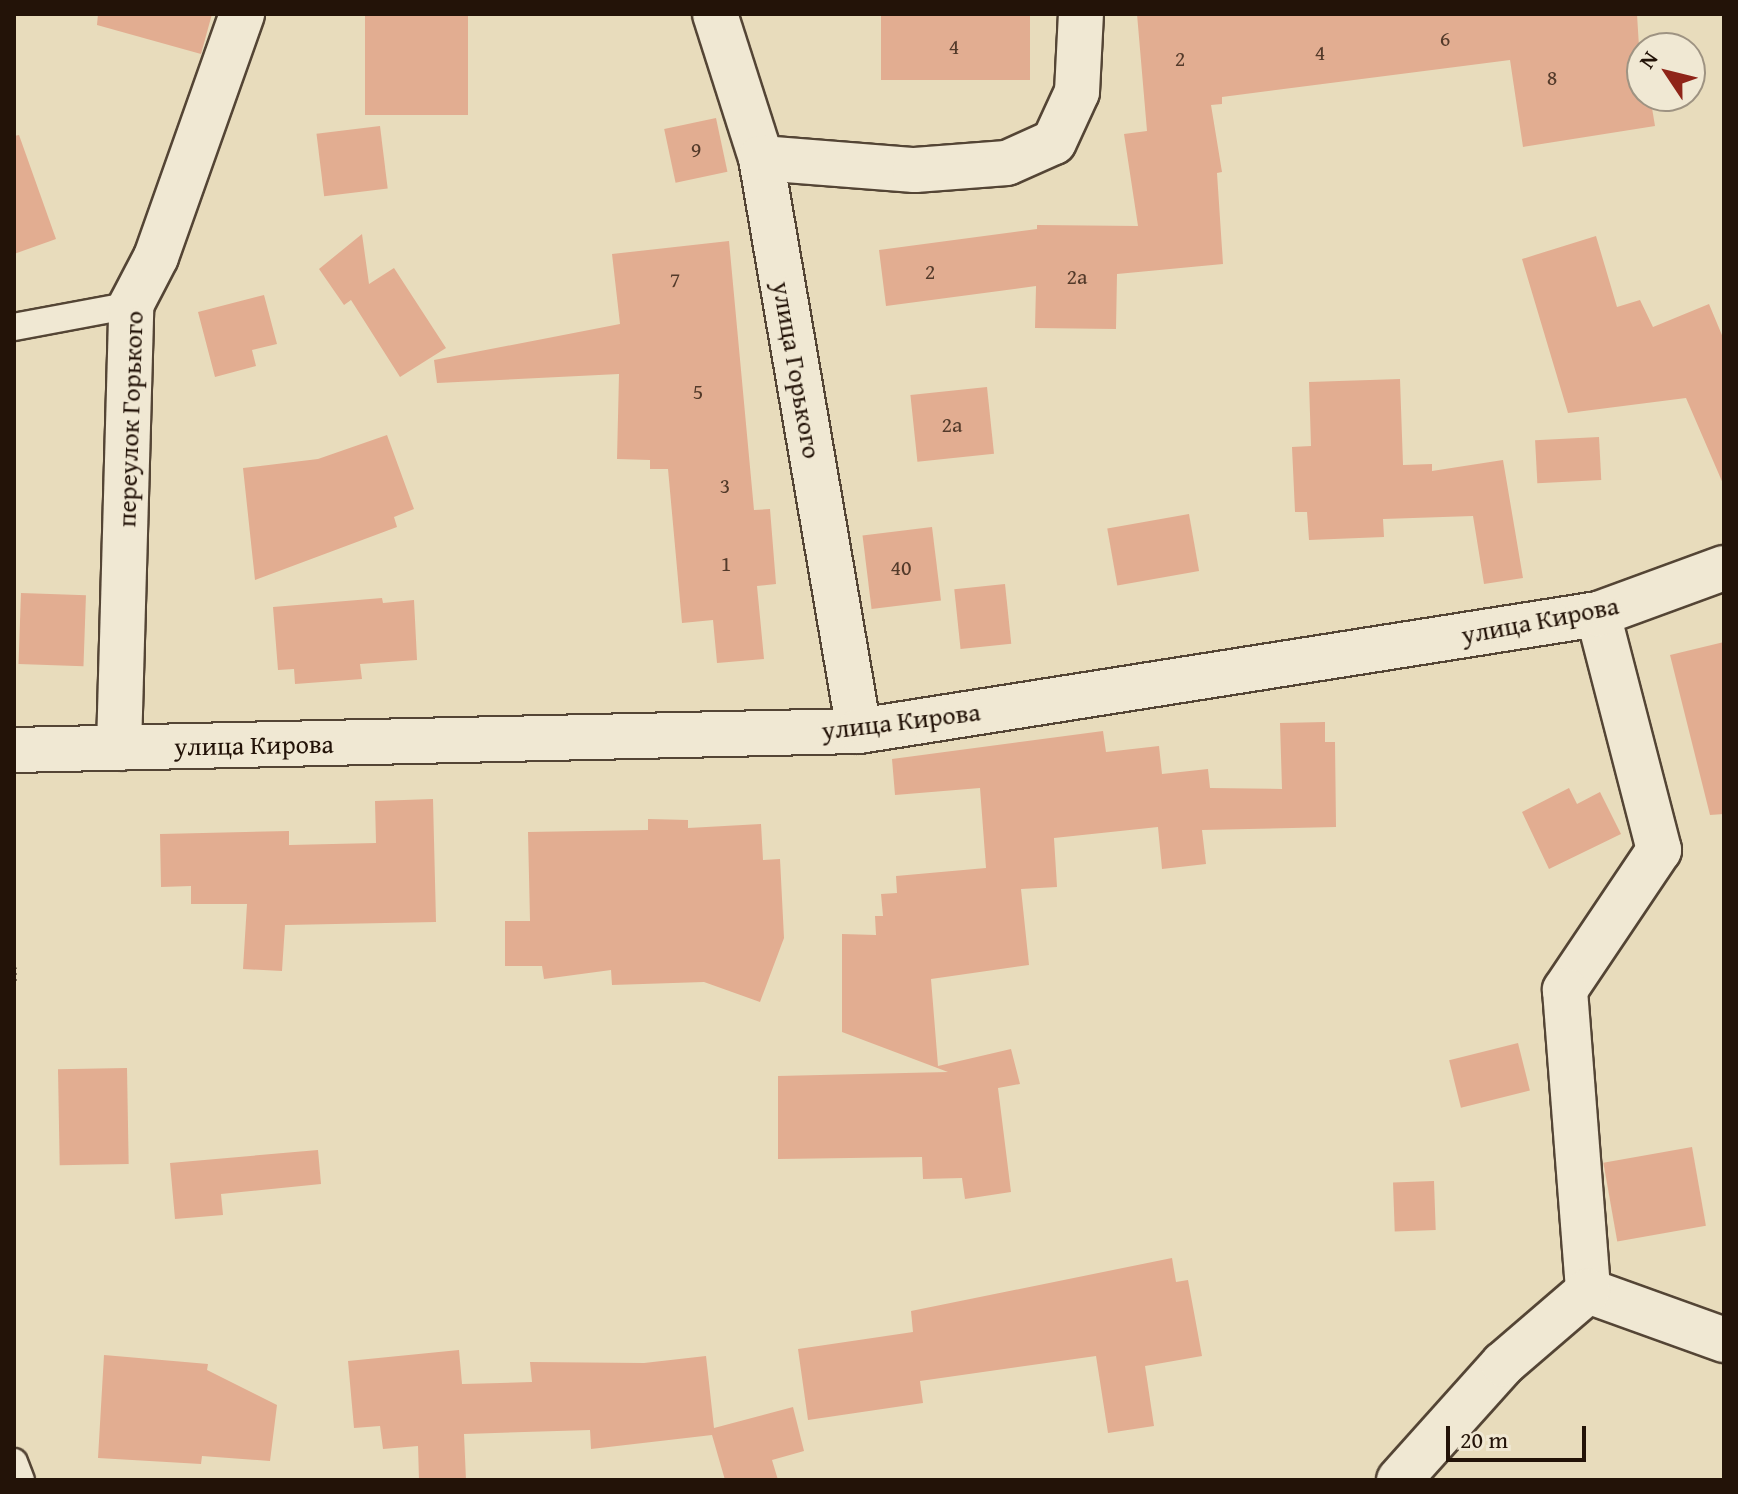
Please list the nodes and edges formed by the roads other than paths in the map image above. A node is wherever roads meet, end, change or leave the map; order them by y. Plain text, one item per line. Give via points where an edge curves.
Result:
1 (242, 14) edge
2 (715, 14) edge
3 (1081, 14) edge
4 (761, 158) junction
5 (131, 305) junction
6 (14, 327) edge
7 (1724, 568) edge
8 (1598, 614) junction
9 (859, 731) junction
10 (119, 748) junction
11 (14, 750) edge
12 (1588, 1291) junction
13 (1723, 1344) edge
14 (14, 1462) edge
15 (21, 1480) edge
16 (1399, 1480) edge

1 - 5 street, переулок Горького via 156,257
2 - 4 street, улица Горького
3 - 4 street via 1077,92 1054,142 1007,163 915,170
4 - 9 street, улица Горького
5 - 6 lane
5 - 10 street, переулок Горького
7 - 8 street, улица Кирова
8 - 9 street, улица Кирова
8 - 12 street via 1659,850 1565,990
9 - 10 street, улица Кирова
10 - 11 street, улица Кирова
12 - 13 street
12 - 16 street via 1503,1364
14 - 15 lane

